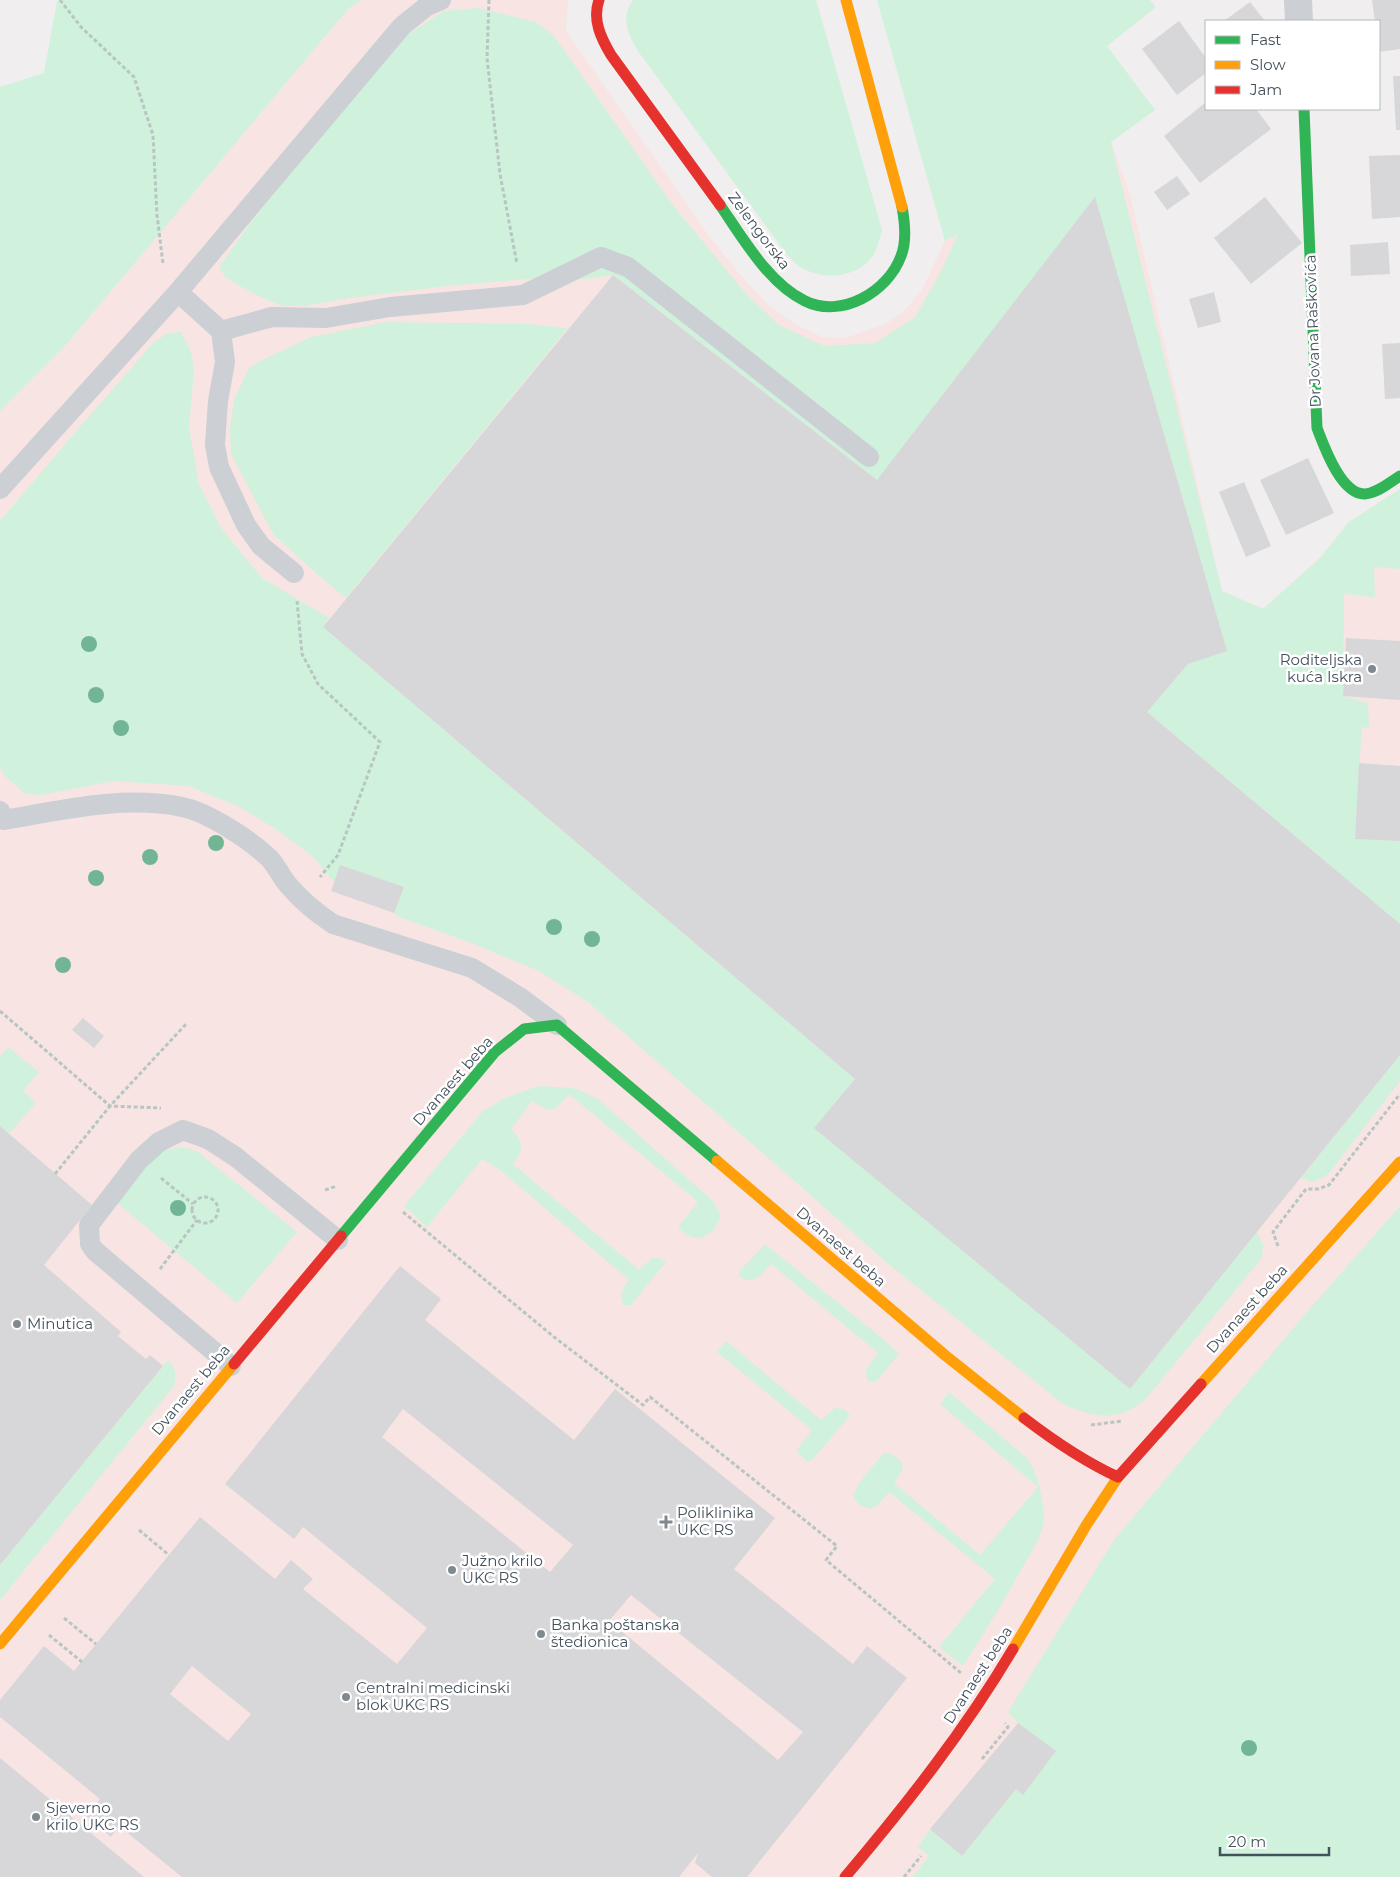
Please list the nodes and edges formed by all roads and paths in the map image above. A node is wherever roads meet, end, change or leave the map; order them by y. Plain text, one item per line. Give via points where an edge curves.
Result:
1 (60, 0) edge
2 (441, 0) edge
3 (489, 0) edge
4 (846, 0) edge
5 (1298, 0) edge
6 (594, 1) edge
7 (1299, 20) edge
8 (1304, 110) edge
9 (523, 295) junction
10 (174, 297) junction
11 (221, 331) junction
12 (869, 457) dead end
13 (1400, 476) edge
14 (0, 489) edge
15 (294, 573) joint
16 (1, 817) edge
17 (301, 899) junction
18 (0, 1011) edge
19 (187, 1023) dead end
20 (558, 1025) junction
21 (65, 1066) dead end
22 (1400, 1094) edge
23 (139, 1160) junction
24 (1400, 1162) edge
25 (55, 1174) dead end
26 (378, 1191) junction
27 (193, 1204) junction
28 (197, 1220) junction
29 (338, 1240) junction
30 (1280, 1249) dead end
31 (142, 1291) junction
32 (231, 1366) junction
33 (1128, 1418) dead end
34 (1088, 1424) dead end
35 (1118, 1477) junction
36 (131, 1524) dead end
37 (169, 1555) dead end
38 (64, 1618) dead end
39 (45, 1632) dead end
40 (0, 1644) edge
41 (96, 1644) dead end
42 (82, 1662) dead end
43 (987, 1693) junction
44 (1001, 1718) dead end
45 (978, 1764) dead end
46 (921, 1856) dead end
47 (845, 1877) edge
48 (904, 1877) edge

1 - 10 path via 81,26 134,77 153,135 156,215
2 - 10 lane via 427,6 402,26
3 - 9 path via 487,58 500,174
4 - 6 street, Zelengorska via 901,198 906,238 893,274 865,298 840,307 820,306 797,298 766,270 611,55 596,22
5 - 7 street
8 - 13 street, Dr Jovana Raškovića via 1318,428 1338,474 1355,492 1364,494
9 - 11 lane via 390,307 326,318 272,317
9 - 12 lane via 601,258 628,267
10 - 11 lane
10 - 14 lane
11 - 15 lane via 225,362 215,445 219,467 246,525 261,546
15 - 17 path via 302,654 318,684 380,742 338,855
16 - 17 lane via 136,802 184,807 223,824 248,841 270,860
17 - 20 lane via 333,924 472,968 522,998
18 - 21 path
19 - 25 path via 110,1106
20 - 26 street, Dvanaest beba via 524,1029 495,1052
20 - 35 street, Dvanaest beba via 946,1356 1056,1442
22 - 30 path via 1329,1184 1318,1189 1306,1189 1273,1232
23 - 27 path
23 - 29 lane via 159,1142 183,1130 197,1133 236,1157
23 - 31 lane via 89,1225 90,1244
24 - 35 street, Dvanaest beba
26 - 29 street, Dvanaest beba
26 - 43 path via 554,1337 643,1405 650,1397 837,1546 826,1560
27 - 28 path via 192,1213
27 - 28 path via 204,1197 212,1199 217,1206 217,1214 212,1221 204,1223
28 - 31 path
29 - 32 street, Dvanaest beba
31 - 32 lane
32 - 40 street, Dvanaest beba
33 - 34 path via 1101,1425
35 - 43 street, Dvanaest beba
36 - 37 path
38 - 41 path
39 - 42 path
43 - 47 street, Dvanaest beba via 895,1818
44 - 45 path via 1008,1727
46 - 48 path

